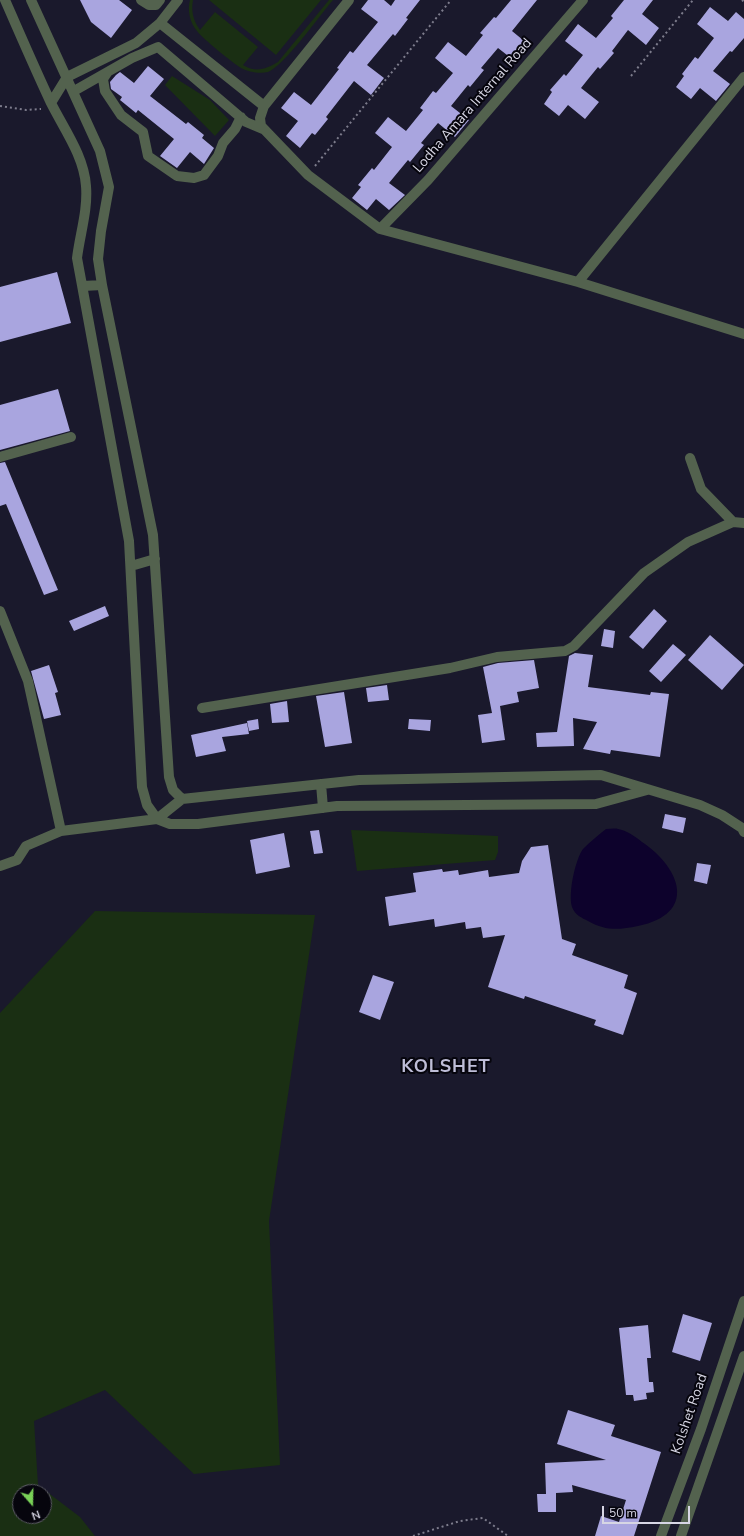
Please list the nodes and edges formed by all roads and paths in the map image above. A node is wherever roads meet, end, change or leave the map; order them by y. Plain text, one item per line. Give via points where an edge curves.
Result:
1 (5, 0) edge
2 (31, 0) edge
3 (142, 0) edge
4 (160, 0) edge
5 (178, 0) edge
6 (349, 0) edge
7 (451, 0) edge
8 (583, 0) edge
9 (693, 0) edge
10 (160, 23) junction
11 (107, 73) junction
12 (631, 76) dead end
13 (67, 77) junction
14 (744, 77) edge
15 (74, 91) junction
16 (51, 103) junction
17 (0, 106) edge
18 (264, 106) junction
19 (241, 118) junction
20 (265, 130) junction
21 (308, 175) junction
22 (380, 229) junction
23 (578, 282) junction
24 (102, 285) junction
25 (83, 286) junction
26 (744, 334) edge
27 (71, 437) dead end
28 (0, 457) edge
29 (690, 458) dead end
30 (734, 522) junction
31 (744, 523) edge
32 (154, 559) junction
33 (130, 566) junction
34 (0, 611) edge
35 (202, 708) dead end
36 (321, 784) junction
37 (646, 790) junction
38 (182, 799) junction
39 (323, 808) junction
40 (157, 819) junction
41 (743, 829) edge
42 (61, 831) junction
43 (0, 866) edge
44 (744, 1301) edge
45 (744, 1356) edge
46 (701, 1430) junction
47 (718, 1434) junction
48 (413, 1536) edge
49 (508, 1536) edge
50 (661, 1536) edge
51 (681, 1536) edge

1 - 16 street
2 - 13 street
3 - 4 street via 149,5 156,5
5 - 10 street
6 - 18 street
7 - 21 path
8 - 22 street, Lodha Amara Internal Road via 428,180
9 - 12 path
10 - 13 street via 136,43
10 - 18 street
11 - 15 street
11 - 19 street via 132,58 158,47
11 - 19 street via 102,79 105,92 121,115 143,132 148,156 177,176 194,178 204,175
13 - 15 street
13 - 16 street
14 - 23 street
15 - 24 street via 100,151 109,187 98,259
16 - 17 path via 40,110
16 - 25 street via 80,157 86,184 87,205 80,231 77,258
18 - 20 street via 260,118 261,126
19 - 20 street
20 - 21 street
21 - 22 street
22 - 23 street
23 - 26 street
24 - 25 street
24 - 32 street via 153,535
25 - 33 street via 129,542
27 - 28 street
29 - 30 street via 701,490
30 - 31 street
30 - 35 street via 688,542 644,573 566,652 497,657 450,668
32 - 33 street
32 - 38 street via 169,777 173,790
33 - 40 street via 142,787 147,804
34 - 42 street via 28,681
36 - 37 street via 359,780 601,775
36 - 38 street
36 - 39 street
37 - 39 street via 596,804
37 - 41 street via 700,805
38 - 40 street
39 - 40 street via 198,824 170,824
40 - 42 street
42 - 43 street via 26,846 17,860
44 - 46 street, Kolshet Road
45 - 47 street
46 - 47 street
46 - 50 street, Kolshet Road
47 - 51 street
48 - 49 path via 460,1521 483,1518

